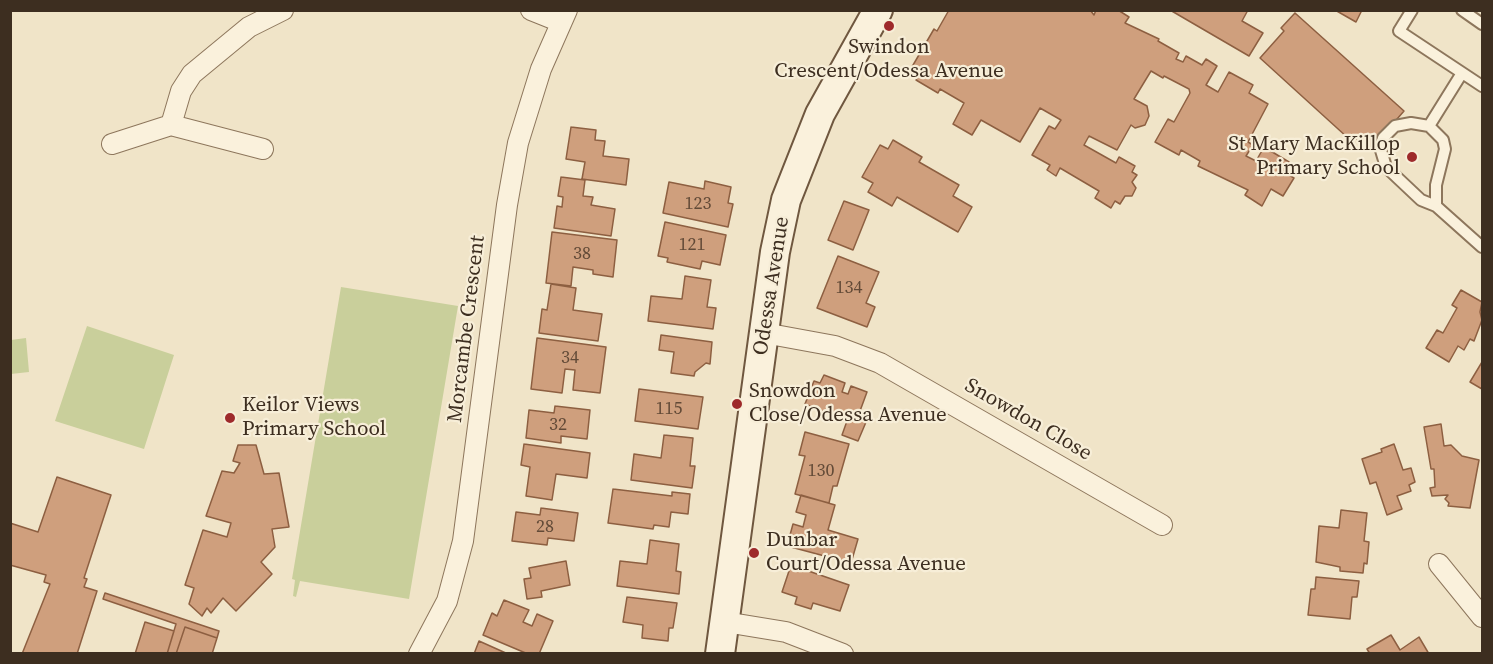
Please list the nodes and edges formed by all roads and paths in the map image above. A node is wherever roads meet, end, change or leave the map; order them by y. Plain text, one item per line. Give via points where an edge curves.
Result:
1 (283, 10) edge
2 (531, 10) edge
3 (878, 10) edge
4 (1412, 10) edge
5 (1462, 10) edge
6 (564, 16) edge
7 (1482, 24) edge
8 (1462, 73) junction
9 (1482, 86) edge
10 (171, 125) junction
11 (1429, 126) junction
12 (112, 144) dead end
13 (263, 149) dead end
14 (1436, 206) junction
15 (1482, 247) edge
16 (764, 333) junction
17 (1162, 525) dead end
18 (1439, 564) dead end
19 (1482, 617) edge
20 (726, 622) junction
21 (419, 654) edge
22 (720, 654) edge
23 (843, 654) edge

1 - 10 street via 249,27 192,74 181,91
2 - 6 street
3 - 16 street, Odessa Avenue via 820,114 795,173 775,252
4 - 8 lane via 1399,31
5 - 7 lane
6 - 21 street, Morcambe Crescent via 531,96 514,162 458,564 441,614
8 - 9 lane
8 - 11 lane
10 - 12 street
10 - 13 street
11 - 14 lane via 1439,133 1445,150 1435,192
11 - 14 lane via 1395,126 1380,147 1386,167 1421,200
14 - 15 lane
16 - 17 street, Snowdon Close via 835,346 880,363
16 - 20 street, Odessa Avenue
18 - 19 street
20 - 22 street, Odessa Avenue
20 - 23 street via 786,632

